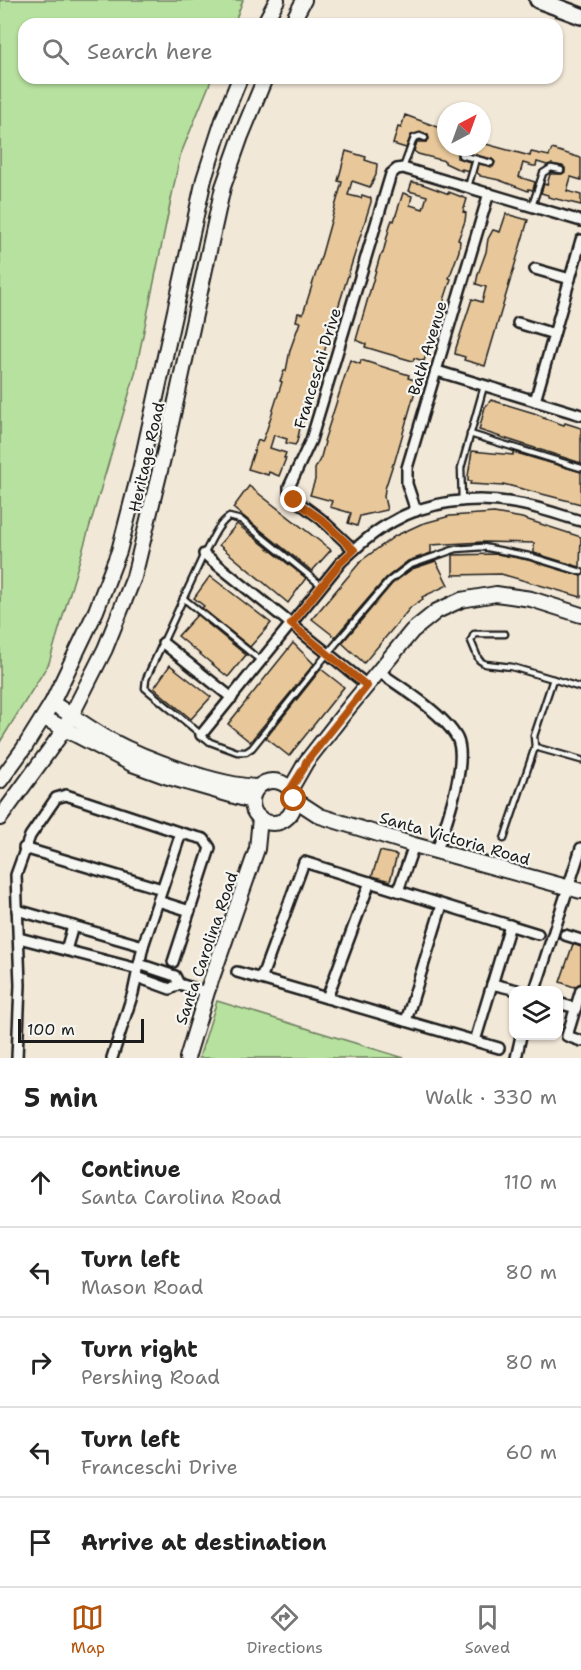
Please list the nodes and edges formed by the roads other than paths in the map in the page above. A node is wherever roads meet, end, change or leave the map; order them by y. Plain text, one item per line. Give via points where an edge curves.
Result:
1 (277, 0) edge
2 (304, 0) edge
3 (538, 0) edge
4 (581, 16) edge
5 (267, 18) edge
6 (294, 18) edge
7 (238, 84) edge
8 (263, 84) edge
9 (425, 138) dead end
10 (465, 156) edge
11 (476, 159) junction
12 (491, 163) dead end
13 (400, 168) junction
14 (561, 170) dead end
15 (468, 187) junction
16 (489, 193) junction
17 (532, 206) junction
18 (581, 221) edge
19 (581, 240) edge
20 (535, 269) dead end
21 (570, 279) junction
22 (518, 323) dead end
23 (554, 334) junction
24 (437, 371) junction
25 (484, 386) junction
26 (535, 401) junction
27 (581, 415) edge
28 (470, 434) junction
29 (581, 468) edge
30 (462, 501) junction
31 (416, 511) junction
32 (581, 521) edge
33 (354, 550) junction
34 (204, 554) junction
35 (581, 572) edge
36 (322, 586) junction
37 (183, 598) junction
38 (581, 615) edge
39 (291, 624) junction
40 (505, 634) dead end
41 (163, 643) junction
42 (327, 653) junction
43 (261, 661) junction
44 (379, 672) junction
45 (553, 679) junction
46 (367, 686) junction
47 (581, 688) edge
48 (232, 698) junction
49 (52, 703) junction
50 (72, 715) junction
51 (44, 718) junction
52 (64, 730) junction
53 (201, 735) junction
54 (535, 747) junction
55 (581, 760) edge
56 (0, 781) edge
57 (258, 787) junction
58 (288, 790) junction
59 (252, 801) junction
60 (290, 814) junction
61 (320, 816) junction
62 (0, 818) edge
63 (266, 821) junction
64 (181, 833) junction
65 (504, 838) dead end
66 (414, 845) junction
67 (24, 848) junction
68 (581, 848) edge
69 (437, 851) junction
70 (370, 882) junction
71 (162, 889) junction
72 (575, 889) edge
73 (398, 891) junction
74 (158, 901) junction
75 (442, 904) junction
76 (17, 910) junction
77 (190, 911) junction
78 (510, 925) junction
79 (73, 926) junction
80 (538, 934) dead end
81 (565, 935) dead end
82 (18, 938) junction
83 (581, 940) edge
84 (143, 946) junction
85 (66, 950) junction
86 (173, 962) dead end
87 (138, 970) junction
88 (162, 972) junction
89 (237, 972) dead end
90 (261, 979) junction
91 (158, 984) junction
92 (179, 984) junction
93 (492, 984) junction
94 (537, 986) edge
95 (509, 988) edge
96 (581, 990) edge
97 (207, 992) junction
98 (327, 998) junction
99 (563, 1004) edge
100 (576, 1008) junction
101 (406, 1021) junction
102 (521, 1040) edge
103 (475, 1041) junction
104 (581, 1041) edge
105 (499, 1048) dead end
106 (17, 1058) edge
107 (112, 1058) edge
108 (187, 1058) edge
109 (516, 1058) edge

1 - 5 main road
2 - 6 main road
3 - 4 main road
7 - 49 main road, Heritage Road via 204,179 119,551 96,611
8 - 50 main road, Heritage Road via 223,187 134,577 105,649
9 - 13 lane via 414,138
10 - 11 lane
11 - 12 lane
11 - 15 lane
13 - 15 street
13 - 33 street, Franceschi Drive via 391,174 311,440 289,487 294,500
14 - 17 lane via 551,168 543,173
15 - 16 street
16 - 17 street
16 - 24 street, Bath Avenue
17 - 18 street
19 - 21 street
20 - 21 street
21 - 23 street
22 - 23 street
23 - 26 street
24 - 25 street
24 - 31 street, Bath Avenue via 407,468 407,484
25 - 26 street
25 - 28 lane
26 - 27 street
28 - 29 lane
28 - 30 lane via 461,468
30 - 31 street
30 - 32 street via 517,503
31 - 33 street via 393,521
33 - 36 street
34 - 36 lane via 225,520 235,517
34 - 37 lane
34 - 39 street
35 - 42 lane via 529,556 483,548 456,549 433,556 410,565 389,581
36 - 39 street
37 - 41 lane
37 - 43 lane
38 - 44 main road via 507,595 460,600 423,621
39 - 42 street
39 - 43 street
40 - 45 lane via 474,634 471,641 479,660
41 - 48 street
41 - 53 lane via 145,688
42 - 46 street
42 - 53 lane via 246,753 219,746
43 - 48 street
44 - 46 main road
44 - 69 street via 437,715 457,738 460,768
45 - 47 lane
45 - 54 lane via 534,736
46 - 58 main road
48 - 53 street
49 - 50 main road
49 - 51 main road, Heritage Road
50 - 52 main road, Heritage Road
50 - 57 main road via 110,740 155,760 241,786
51 - 52 main road
51 - 56 main road, Heritage Road
52 - 59 main road via 132,764
52 - 62 main road, Heritage Road
54 - 55 lane
54 - 65 lane
57 - 58 main road via 268,781
57 - 59 main road
58 - 60 main road
58 - 61 main road, Santa Victoria Road
59 - 63 main road via 255,814
60 - 61 main road, Santa Victoria Road
60 - 63 main road via 282,821
61 - 66 main road, Santa Victoria Road
63 - 97 main road, Santa Carolina Road via 266,837 257,849
64 - 67 street via 66,795 53,802
64 - 71 street
64 - 77 street via 204,839 210,848
66 - 69 main road, Santa Victoria Road
66 - 73 street
67 - 71 street
67 - 76 street via 15,880
68 - 72 street
69 - 72 main road, Santa Victoria Road
70 - 73 street
70 - 90 street via 304,862
70 - 98 street
71 - 74 street
72 - 94 street
73 - 75 street
74 - 77 street
74 - 84 street
75 - 78 street
75 - 101 street
76 - 79 street
76 - 82 street
77 - 86 street
78 - 80 street
78 - 93 street
79 - 84 street
79 - 85 street
81 - 83 street
82 - 85 street
82 - 106 street
84 - 87 street
85 - 87 street
87 - 88 street
87 - 91 street
87 - 107 street
88 - 91 street
88 - 92 street via 175,976
89 - 90 street
90 - 98 street
91 - 92 street via 170,989
92 - 97 street
93 - 95 street
93 - 103 street
96 - 100 street
97 - 108 main road, Santa Carolina Road
98 - 101 street
99 - 100 street
100 - 104 street via 567,1036
101 - 103 street
102 - 109 street
103 - 105 street

